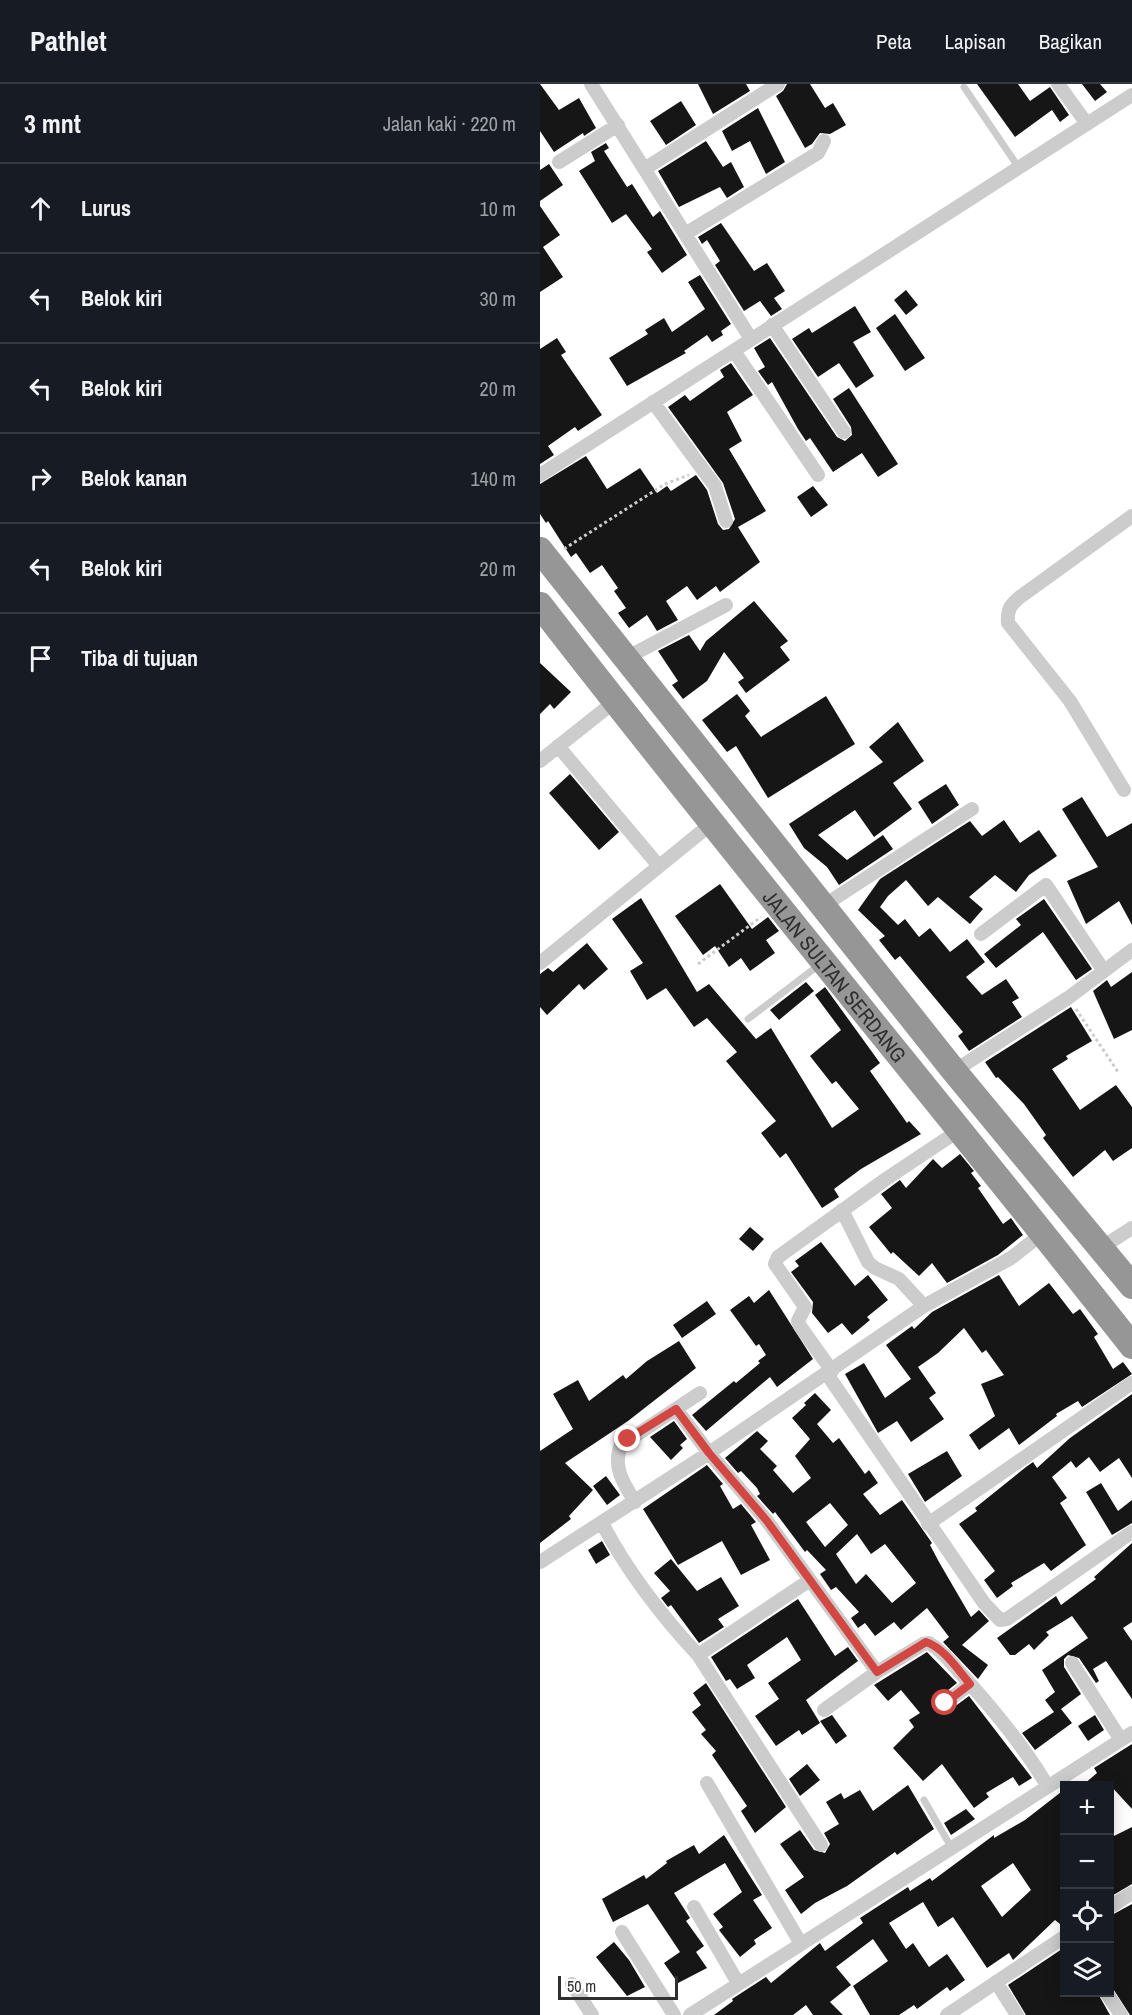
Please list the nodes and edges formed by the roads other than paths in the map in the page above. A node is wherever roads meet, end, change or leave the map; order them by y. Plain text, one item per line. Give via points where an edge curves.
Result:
1 (591, 84) edge
2 (778, 84) edge
3 (1058, 84) edge
4 (964, 87) dead end
5 (1132, 95) edge
6 (1087, 124) junction
7 (618, 125) junction
8 (824, 141) dead end
9 (560, 162) dead end
10 (646, 168) junction
11 (1020, 168) junction
12 (686, 234) junction
13 (772, 325) junction
14 (751, 339) junction
15 (734, 351) junction
16 (653, 402) junction
17 (844, 432) dead end
18 (540, 475) edge
19 (818, 475) dead end
20 (1132, 516) edge
21 (726, 521) dead end
22 (544, 555) edge
23 (540, 605) edge
24 (726, 605) dead end
25 (626, 658) junction
26 (614, 702) junction
27 (558, 746) junction
28 (540, 761) edge
29 (714, 771) junction
30 (1124, 790) dead end
31 (685, 792) junction
32 (972, 809) dead end
33 (711, 825) junction
34 (658, 865) junction
35 (823, 906) junction
36 (981, 934) dead end
37 (1132, 950) edge
38 (823, 962) junction
39 (540, 963) edge
40 (1104, 971) junction
41 (748, 1019) dead end
42 (954, 1071) junction
43 (961, 1130) junction
44 (842, 1210) junction
45 (1132, 1228) edge
46 (1043, 1233) junction
47 (1101, 1248) junction
48 (1132, 1286) edge
49 (924, 1306) junction
50 (1132, 1346) edge
51 (829, 1372) junction
52 (1132, 1383) edge
53 (700, 1393) dead end
54 (676, 1409) junction
55 (709, 1453) junction
56 (635, 1502) junction
57 (602, 1523) junction
58 (928, 1524) junction
59 (1132, 1532) edge
60 (540, 1562) edge
61 (810, 1580) junction
62 (698, 1655) junction
63 (1072, 1663) dead end
64 (877, 1672) junction
65 (970, 1684) junction
66 (945, 1703) dead end
67 (824, 1710) dead end
68 (1127, 1736) edge
69 (707, 1783) dead end
70 (1048, 1787) junction
71 (924, 1800) dead end
72 (821, 1845) dead end
73 (951, 1847) junction
74 (1132, 1893) edge
75 (1114, 1904) edge
76 (694, 1906) dead end
77 (622, 1932) dead end
78 (1060, 1940) edge
79 (801, 1944) junction
80 (996, 1982) junction
81 (738, 1983) junction
82 (572, 1984) dead end
83 (1109, 1997) edge
84 (592, 2015) edge
85 (674, 2015) edge
86 (690, 2015) edge
87 (947, 2015) edge
88 (1017, 2015) edge
89 (1121, 2015) edge

1 - 7 street
2 - 10 street
3 - 6 street
4 - 11 lane
5 - 6 street
6 - 11 street
7 - 9 street
7 - 10 street
8 - 12 street via 819,153
10 - 12 street
11 - 13 street
12 - 14 street
13 - 14 street
13 - 17 street
14 - 15 street
15 - 16 street
15 - 19 street
16 - 18 street
16 - 21 street via 718,492
20 - 30 street via 1020,597 1007,614 1008,623 1070,701
22 - 25 highway, JALAN SULTAN SERDANG
23 - 26 highway, JALAN SULTAN SERDANG
24 - 25 street
25 - 29 highway, JALAN SULTAN SERDANG
26 - 27 street
26 - 31 highway, JALAN SULTAN SERDANG
27 - 28 street
27 - 34 street
29 - 31 highway
29 - 35 highway, JALAN SULTAN SERDANG
31 - 33 highway, JALAN SULTAN SERDANG
32 - 35 street
33 - 34 street
33 - 38 highway, JALAN SULTAN SERDANG
34 - 39 street
35 - 42 highway, JALAN SULTAN SERDANG
36 - 40 street via 1046,885
37 - 40 street
38 - 41 lane
38 - 43 highway, JALAN SULTAN SERDANG
40 - 42 street
42 - 47 highway, JALAN SULTAN SERDANG
43 - 44 street
43 - 46 highway, JALAN SULTAN SERDANG
44 - 49 street via 868,1262 899,1279
44 - 51 street via 778,1257 776,1264 805,1307 798,1321
45 - 47 street
46 - 49 street via 1011,1258
46 - 50 highway, JALAN SULTAN SERDANG
47 - 48 highway, JALAN SULTAN SERDANG
49 - 51 street
51 - 55 street
51 - 58 street
52 - 58 street
53 - 54 street
54 - 55 street
54 - 56 street via 621,1445 619,1472
55 - 56 street
55 - 61 street via 767,1521
56 - 57 street
57 - 60 street
57 - 62 street via 645,1594
58 - 59 street via 984,1604 1003,1621
61 - 62 street
61 - 64 street
62 - 72 street
63 - 68 street
64 - 65 street via 926,1642 935,1646
64 - 67 street
65 - 66 street
65 - 70 street via 1032,1759
68 - 70 street
69 - 79 street
70 - 73 street
71 - 73 lane
73 - 79 street
74 - 75 street
76 - 81 street
77 - 85 street
78 - 80 street
79 - 81 street
80 - 87 street
80 - 88 street
81 - 86 street
82 - 84 street
83 - 89 street

